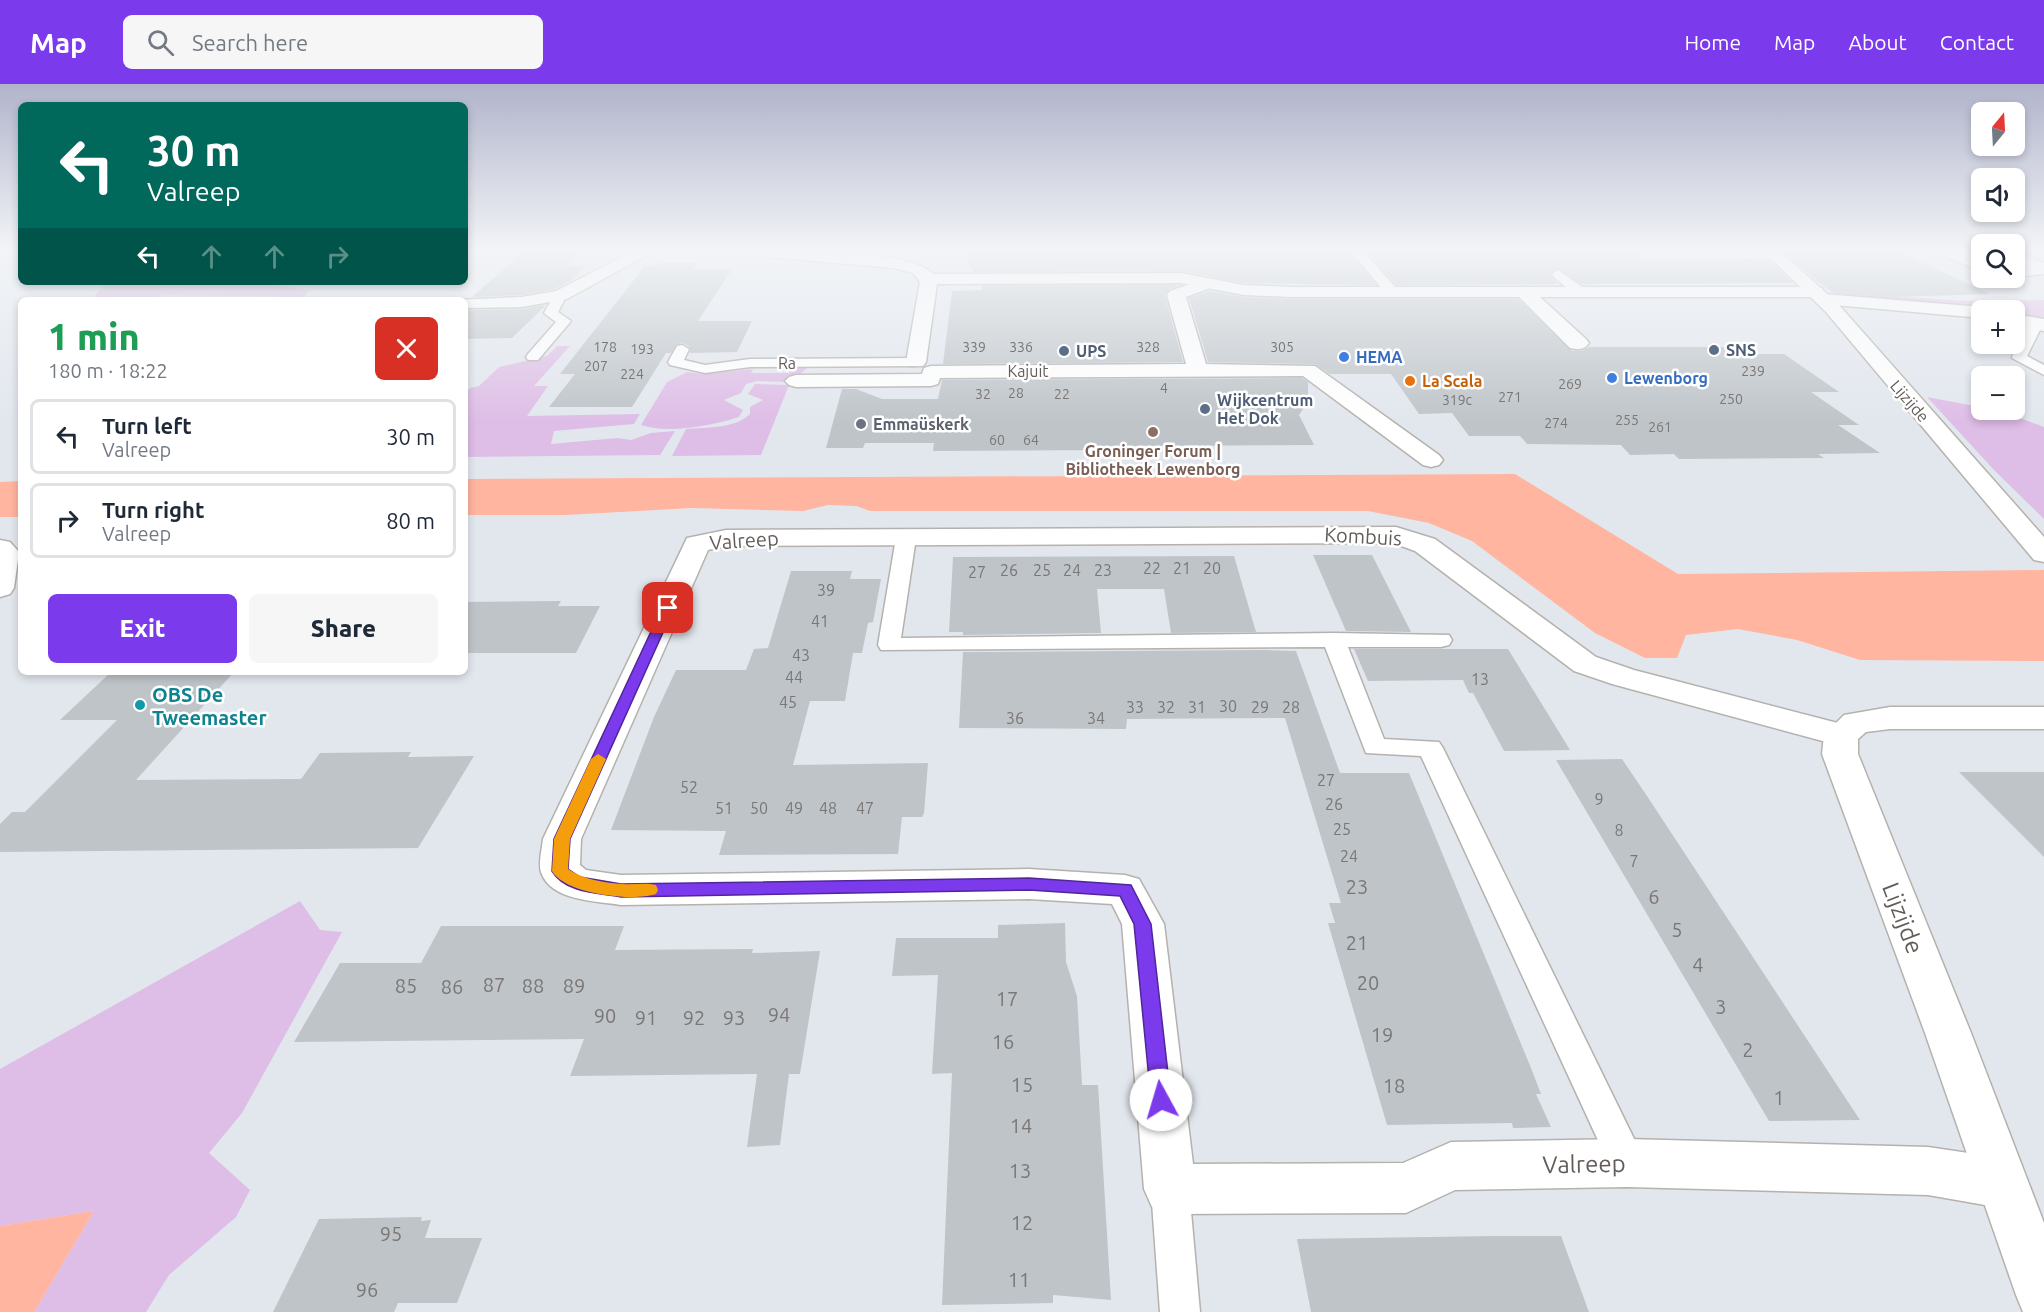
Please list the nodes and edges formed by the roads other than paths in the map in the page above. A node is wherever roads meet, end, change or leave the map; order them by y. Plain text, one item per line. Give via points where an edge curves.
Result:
1 (554, 308) edge
2 (928, 308) edge
3 (1180, 308) edge
4 (1542, 308) edge
5 (1831, 308) edge
6 (1939, 308) edge
7 (1971, 312) edge
8 (2025, 322) edge
9 (2040, 325) edge
10 (1577, 344) dead end
11 (682, 349) dead end
12 (533, 357) dead end
13 (2019, 358) junction
14 (2044, 361) edge
15 (1198, 370) junction
16 (2044, 370) edge
17 (927, 379) junction
18 (796, 381) dead end
19 (1431, 460) dead end
20 (906, 538) junction
21 (2, 548) edge
22 (2044, 554) edge
23 (0, 588) edge
24 (1334, 640) junction
25 (1441, 640) dead end
26 (2044, 718) edge
27 (1841, 735) junction
28 (1627, 1163) junction
29 (2002, 1183) junction
30 (1170, 1189) junction
31 (2044, 1296) edge
32 (1180, 1312) edge

1 - 12 lane via 551,313 564,321
2 - 17 street
3 - 15 street
4 - 10 street
5 - 22 street, Lijzijde
6 - 7 street
8 - 9 street
9 - 13 lane via 2021,348
11 - 17 lane, Ra via 675,362 705,369 750,363
13 - 14 lane
13 - 16 lane
15 - 17 street, Kajuit
15 - 19 street, Kajuit via 1317,370
17 - 18 street, Ra
20 - 24 lane via 889,645
20 - 27 street, Kombuis via 1396,535 1425,545 1585,664
20 - 30 street, Valreep via 726,538 698,544 562,839 560,871 576,883 621,890 1029,884 1125,890 1143,924
21 - 23 street via 5,552
24 - 25 lane
24 - 28 lane via 1375,747 1430,748
26 - 27 street via 1890,718 1856,723
27 - 29 street, Lijzijde via 1840,754 1846,772
28 - 29 street, Valreep via 1928,1171
28 - 30 street, Valreep via 1451,1166 1406,1188
29 - 31 street, Lijzijde
30 - 32 lane, Valreep

